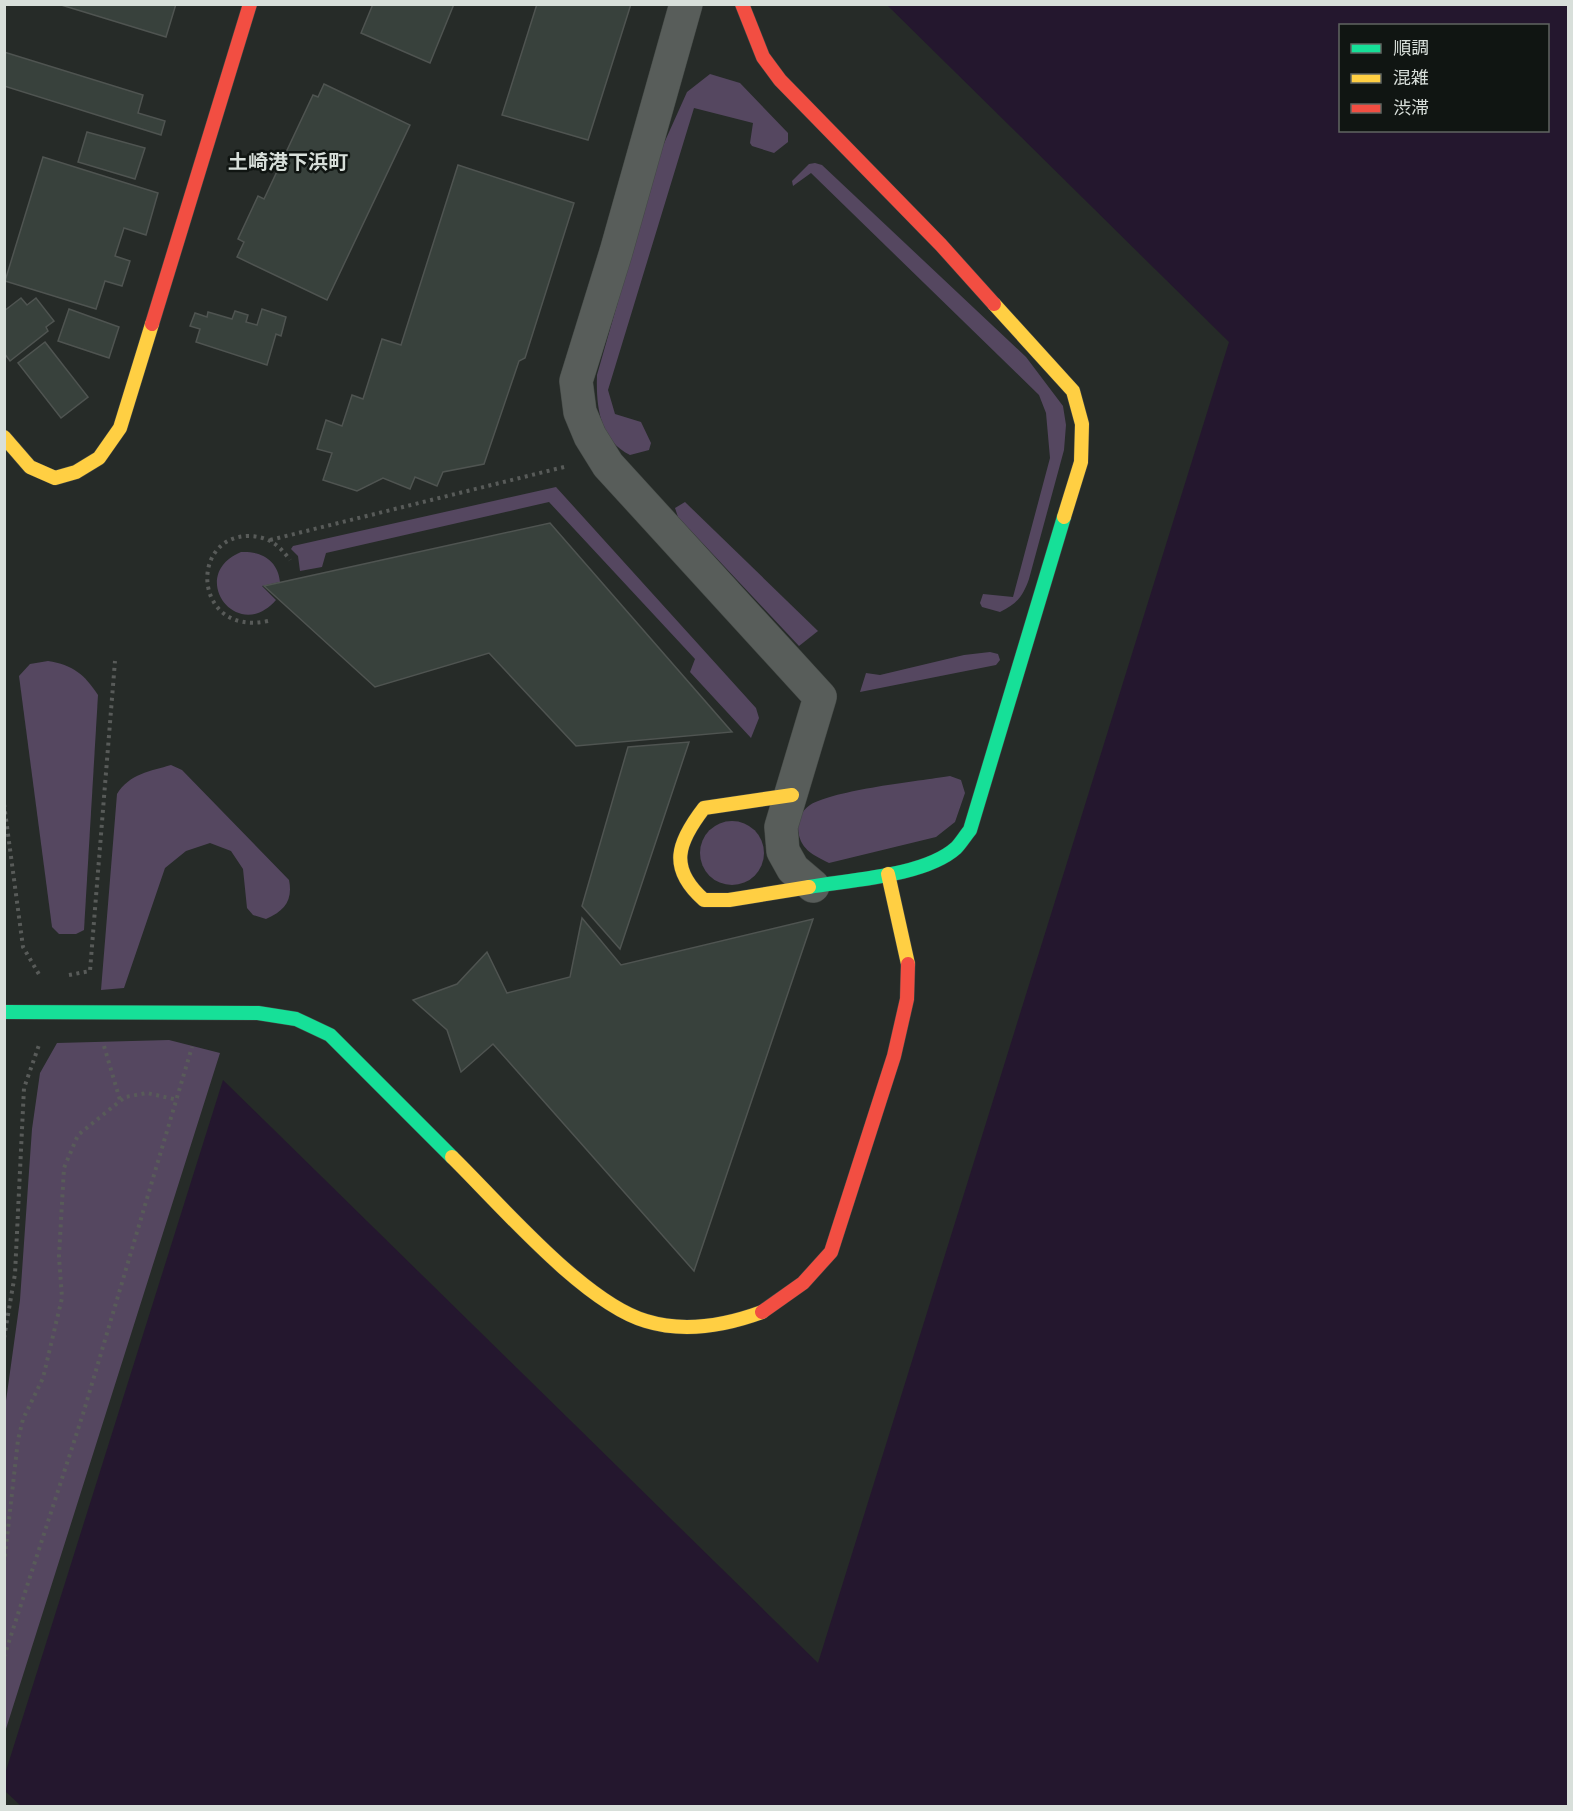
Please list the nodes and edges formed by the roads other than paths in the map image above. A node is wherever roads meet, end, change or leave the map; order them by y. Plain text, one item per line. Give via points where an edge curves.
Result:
1 (250, 4) edge
2 (686, 4) edge
3 (742, 4) edge
4 (4, 437) edge
5 (792, 795) junction
6 (888, 874) junction
7 (813, 886) junction
8 (4, 1012) edge

1 - 4 street via 120,428 99,458 76,472 55,478 30,467
2 - 5 street via 576,381 580,412 608,465 820,697
3 - 6 street via 763,57 780,80 1038,351 1073,391 1082,424 1081,462 970,830 955,849 927,864
5 - 7 street via 781,827 783,851 793,869
5 - 7 street via 704,808 688,829 679,858 687,885 704,900 729,900
6 - 7 street
6 - 8 street via 908,956 907,999 894,1056 831,1252 803,1283 769,1309 731,1323 692,1328 645,1321 613,1304 579,1280 330,1035 296,1019 202,1011

